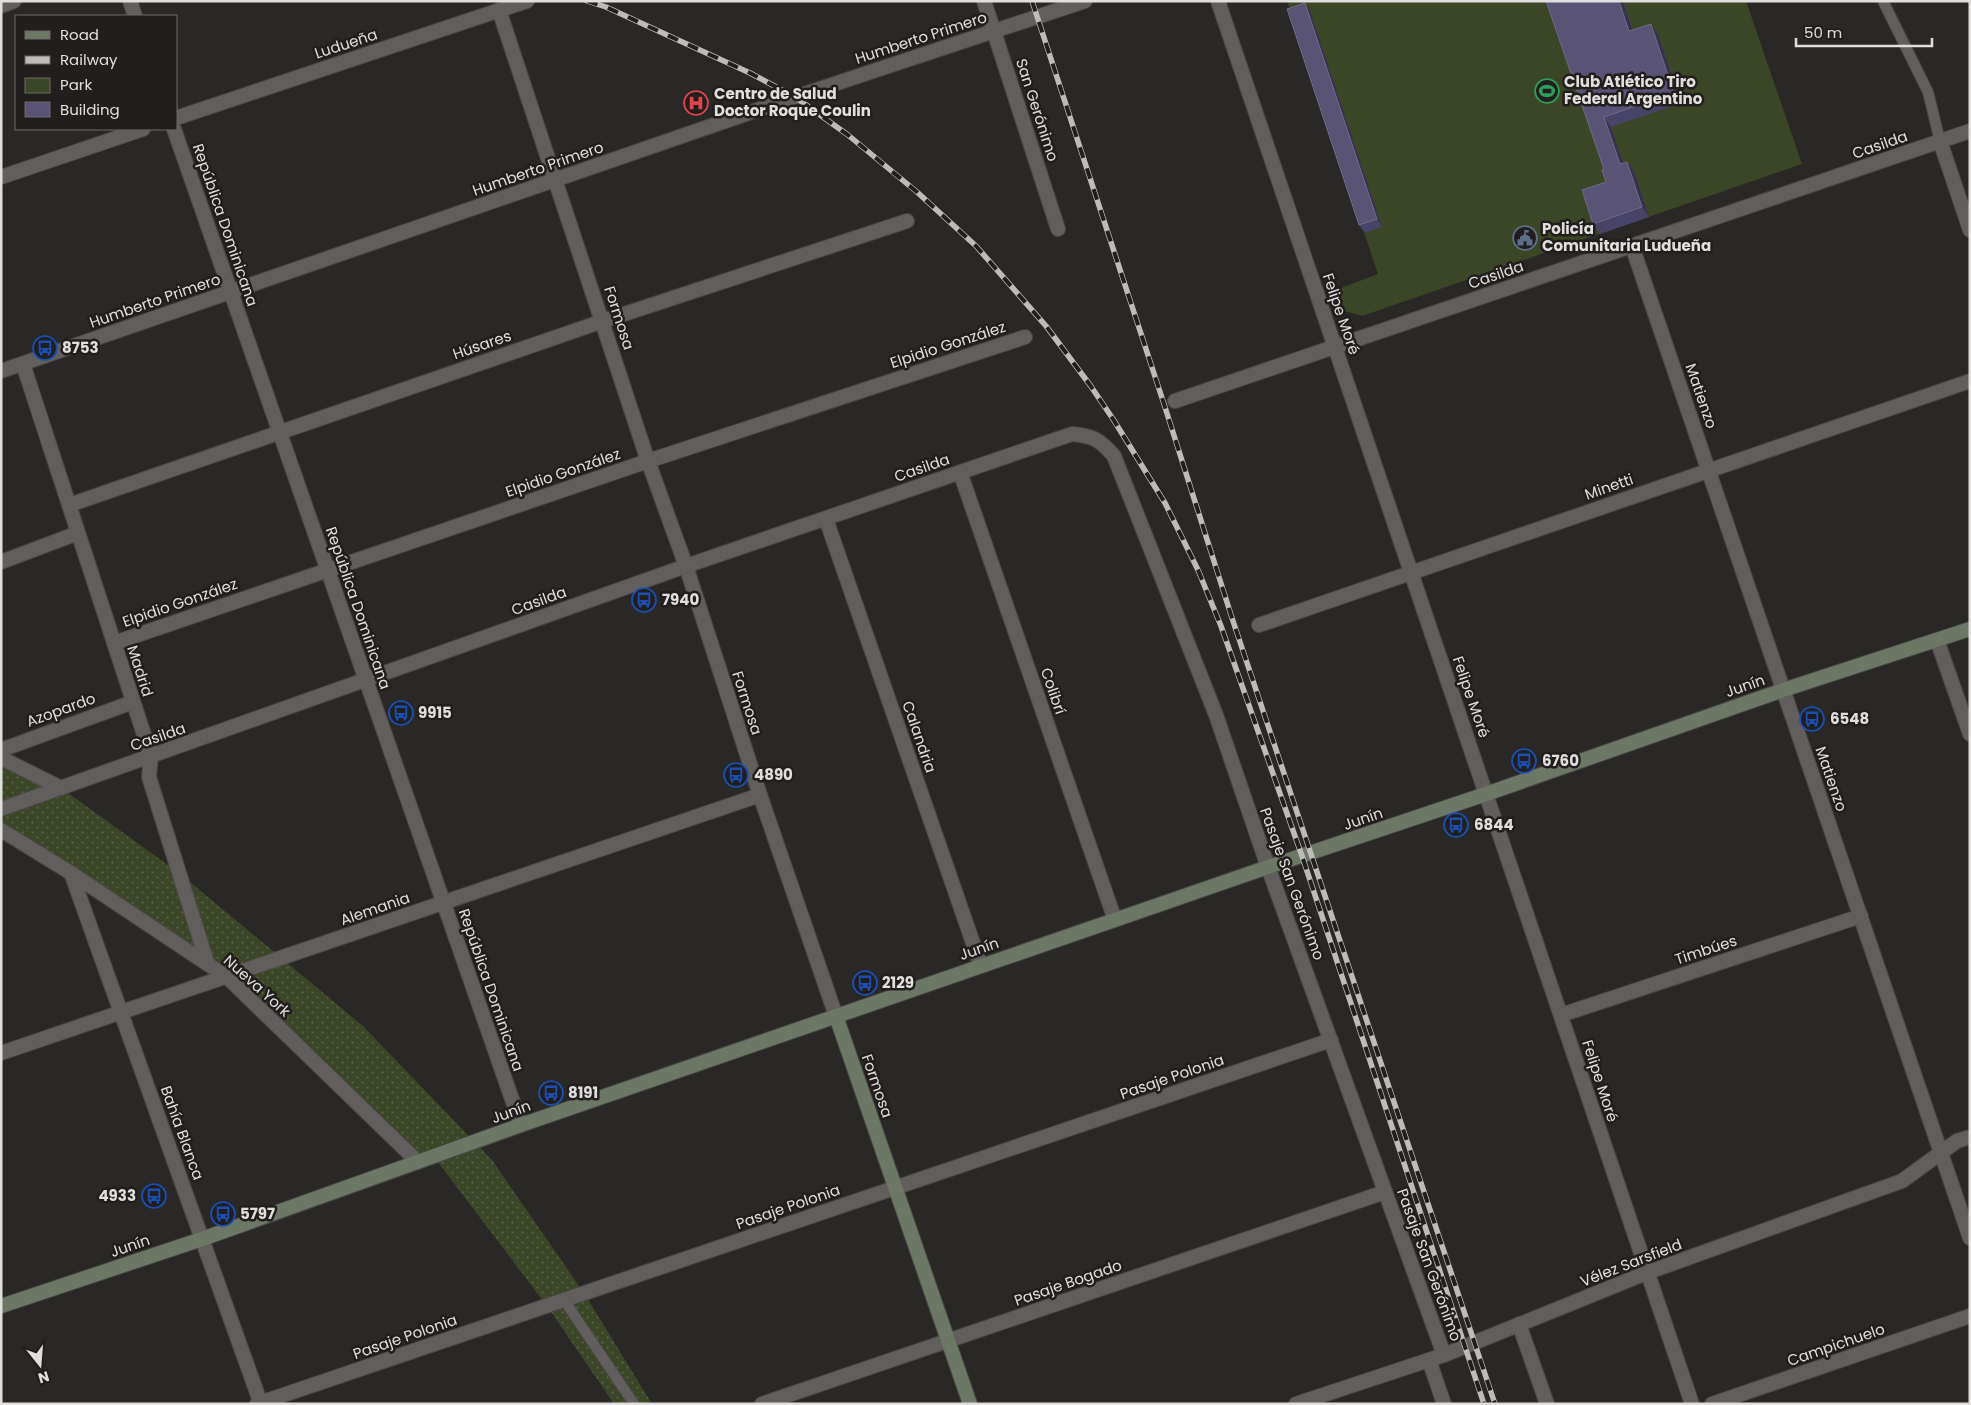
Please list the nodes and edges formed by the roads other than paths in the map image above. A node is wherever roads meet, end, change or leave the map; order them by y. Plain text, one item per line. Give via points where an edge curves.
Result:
1 (14, 1) edge
2 (130, 1) edge
3 (527, 1) edge
4 (984, 1) edge
5 (1086, 1) edge
6 (1218, 1) edge
7 (1883, 1) edge
8 (1, 6) edge
9 (499, 10) junction
10 (135, 15) edge
11 (994, 32) junction
12 (178, 117) edge
13 (140, 130) edge
14 (174, 130) edge
15 (1970, 131) edge
16 (1940, 141) junction
17 (1, 177) edge
18 (555, 181) junction
19 (907, 221) dead end
20 (1058, 229) dead end
21 (1970, 230) edge
22 (1632, 246) junction
23 (231, 292) junction
24 (603, 321) junction
25 (1025, 337) dead end
26 (1335, 347) junction
27 (23, 364) junction
28 (1, 371) edge
29 (1970, 381) edge
30 (1175, 401) dead end
31 (280, 432) junction
32 (1091, 435) joint
33 (648, 461) junction
34 (1709, 470) junction
35 (960, 472) junction
36 (69, 506) junction
37 (826, 518) junction
38 (78, 533) junction
39 (1, 562) edge
40 (686, 566) junction
41 (328, 570) junction
42 (1411, 572) junction
43 (1259, 625) dead end
44 (1970, 629) edge
45 (1937, 640) junction
46 (114, 643) junction
47 (366, 681) junction
48 (1784, 690) junction
49 (133, 702) junction
50 (1970, 734) edge
51 (1, 750) edge
52 (151, 756) junction
53 (1, 758) edge
54 (60, 788) junction
55 (1486, 794) junction
56 (760, 795) junction
57 (1, 809) edge
58 (1, 830) edge
59 (1268, 867) junction
60 (71, 873) junction
61 (443, 903) junction
62 (1861, 916) junction
63 (1115, 920) junction
64 (207, 962) junction
65 (981, 966) junction
66 (227, 977) junction
67 (121, 1012) junction
68 (1561, 1015) junction
69 (836, 1016) junction
70 (1330, 1040) junction
71 (1, 1053) edge
72 (521, 1125) junction
73 (1970, 1136) edge
74 (1940, 1153) junction
75 (418, 1162) junction
76 (896, 1188) junction
77 (1385, 1192) junction
78 (1970, 1238) edge
79 (202, 1239) junction
80 (1646, 1273) junction
81 (564, 1300) junction
82 (1, 1306) edge
83 (1970, 1316) edge
84 (1519, 1324) junction
85 (948, 1341) junction
86 (1444, 1355) junction
87 (1429, 1360) junction
88 (260, 1403) edge
89 (634, 1404) edge
90 (762, 1404) edge
91 (970, 1404) edge
92 (1296, 1404) edge
93 (1444, 1404) edge
94 (1547, 1404) edge
95 (1692, 1404) edge
96 (1712, 1404) edge

1 - 8 street
2 - 10 street
3 - 9 street, Ludueña
4 - 11 street, San Gerónimo
5 - 11 street, Humberto Primero
6 - 26 street, Felipe Moré
7 - 16 lane via 1928,92
9 - 12 street, Ludueña
9 - 18 street, Formosa
11 - 18 street, Humberto Primero
11 - 20 street, San Gerónimo
13 - 17 street
14 - 23 street, República Dominicana
15 - 16 street, Casilda
16 - 21 street
16 - 22 street, Casilda
18 - 23 street, Humberto Primero
18 - 24 street, Formosa
19 - 24 street, Húsares
22 - 26 street, Casilda
22 - 34 street, Matienzo
23 - 27 street, Humberto Primero
23 - 31 street, República Dominicana
24 - 31 street, Húsares
24 - 33 street, Formosa
25 - 33 street, Elpidio González
26 - 30 street, Casilda
26 - 42 street, Felipe Moré
27 - 28 street, Humberto Primero
27 - 36 street, Madrid
29 - 34 street, Minetti
31 - 36 street, Húsares
31 - 41 street, República Dominicana
32 - 35 street, Casilda via 1072,434
32 - 59 street, Pasaje San Gerónimo via 1114,456 1216,715
33 - 40 street, Formosa
33 - 41 street, Elpidio González
34 - 42 street, Minetti
34 - 48 street, Matienzo
35 - 37 street, Casilda
35 - 63 street, Colibrí
36 - 38 street, Madrid
37 - 40 street, Casilda
37 - 65 street, Calandria
38 - 39 street
38 - 46 street, Madrid
40 - 47 street, Casilda
40 - 56 street, Formosa
41 - 46 street, Elpidio González
41 - 47 street, República Dominicana
42 - 43 street, Minetti
42 - 55 street, Felipe Moré
44 - 45 main road, Junín
45 - 48 main road, Junín
45 - 50 street
46 - 49 street, Madrid
47 - 52 street, Casilda
47 - 61 street, República Dominicana
48 - 55 main road, Junín
48 - 62 street, Matienzo
49 - 51 street, Azopardo
49 - 52 street, Madrid
52 - 54 street, Casilda
52 - 64 street, Madrid via 149,777
53 - 54 street
54 - 57 street, Casilda
55 - 59 main road, Junín
55 - 68 street, Felipe Moré
56 - 61 street, Alemania
56 - 69 street, Formosa
58 - 60 street, Nueva York
59 - 63 main road, Junín
59 - 70 street, Pasaje San Gerónimo
60 - 64 street, Nueva York
60 - 67 street, Bahía Blanca
61 - 66 street, Alemania
61 - 72 street, República Dominicana
62 - 68 street, Timbúes
62 - 74 street, Matienzo
63 - 65 main road, Junín
64 - 66 street, Nueva York
65 - 69 main road, Junín
66 - 67 street, Alemania
66 - 75 street, Nueva York
67 - 71 street, Alemania
67 - 79 street, Bahía Blanca
68 - 80 street, Felipe Moré
69 - 72 main road, Junín
69 - 76 main road, Formosa
70 - 76 street, Pasaje Polonia
70 - 77 street, Pasaje San Gerónimo
72 - 75 main road, Junín
73 - 74 street, Vélez Sarsfield
74 - 78 street, Matienzo
74 - 80 street, Vélez Sarsfield via 1902,1180
75 - 79 main road, Junín
76 - 81 street, Pasaje Polonia
76 - 85 main road, Formosa
77 - 85 street, Pasaje Bogado
77 - 86 street, Pasaje San Gerónimo
79 - 82 main road, Junín
79 - 88 street, Bahía Blanca
80 - 84 street, Vélez Sarsfield
80 - 95 street, Felipe Moré
81 - 88 street, Pasaje Polonia
81 - 89 lane
83 - 96 street, Campichuelo
84 - 86 street, Vélez Sarsfield
84 - 94 street
85 - 90 street, Pasaje Bogado
85 - 91 main road, Formosa
86 - 87 street, Vélez Sarsfield
87 - 92 street, Vélez Sarsfield
87 - 93 street

